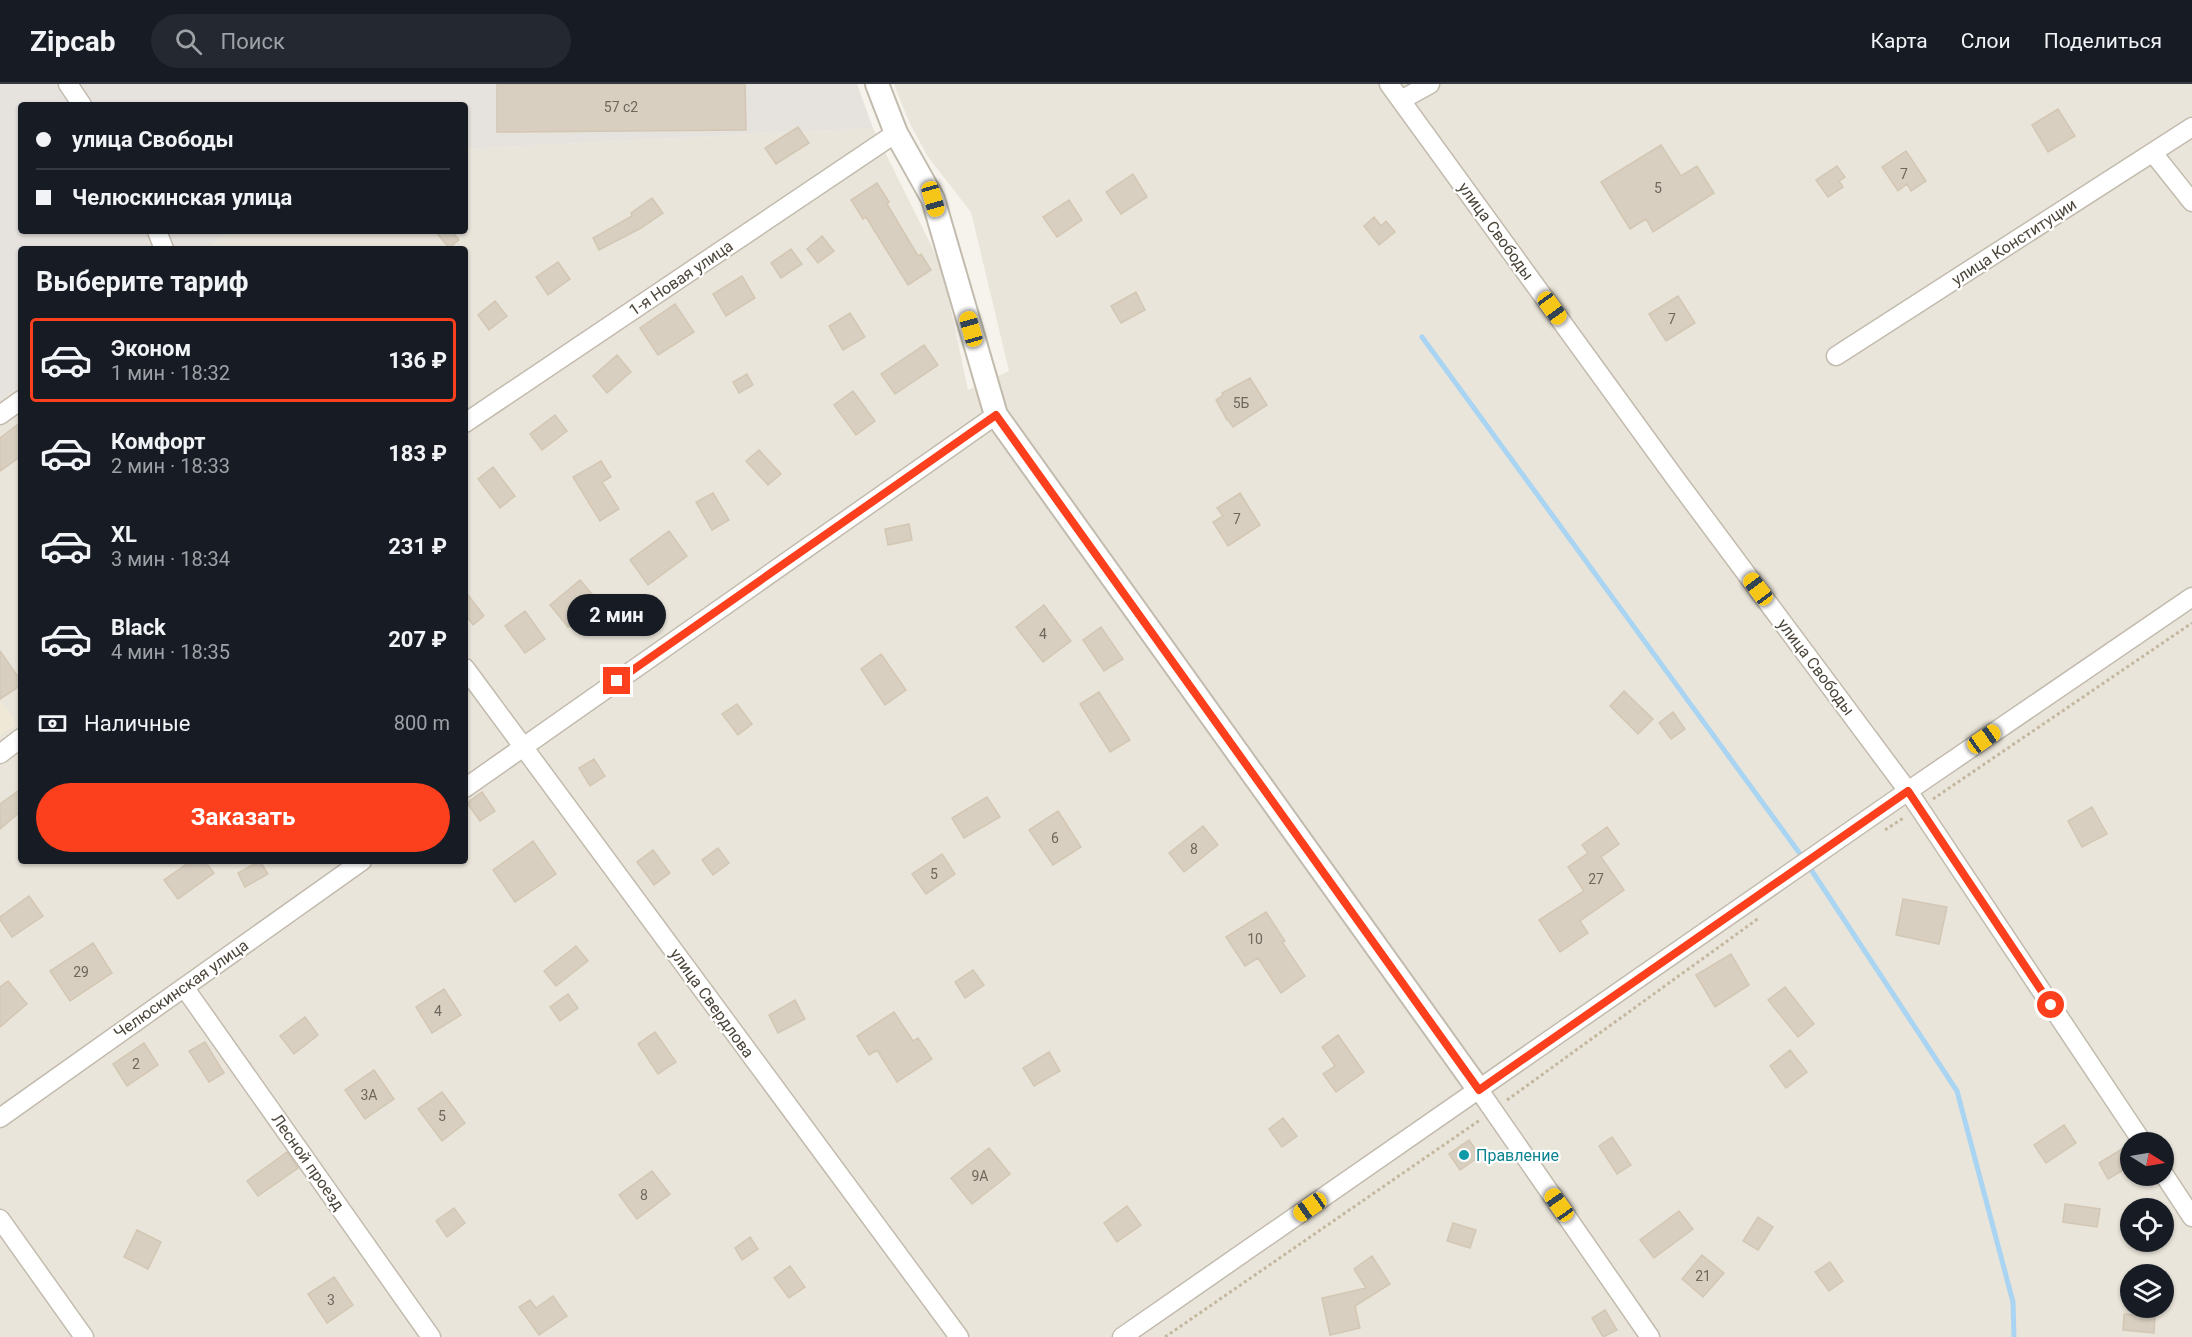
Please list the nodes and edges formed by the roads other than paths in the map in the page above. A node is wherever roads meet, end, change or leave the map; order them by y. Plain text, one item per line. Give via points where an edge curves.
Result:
1 (68, 84) edge
2 (877, 84) edge
3 (1389, 84) edge
4 (1430, 84) edge
5 (1401, 99) junction
6 (80, 102) edge
7 (2192, 127) edge
8 (896, 133) junction
9 (2153, 153) junction
10 (2192, 202) edge
11 (1836, 356) dead end
12 (18, 402) edge
13 (0, 415) edge
14 (996, 415) junction
15 (468, 421) edge
16 (2192, 597) edge
17 (468, 672) edge
18 (18, 740) edge
19 (523, 747) junction
20 (0, 754) edge
21 (468, 786) edge
22 (1908, 791) junction
23 (358, 864) edge
24 (184, 987) junction
25 (1479, 1090) junction
26 (0, 1118) edge
27 (2136, 1132) edge
28 (2172, 1186) edge
29 (2192, 1216) edge
30 (0, 1220) edge
31 (84, 1337) edge
32 (431, 1337) edge
33 (958, 1337) edge
34 (1122, 1337) edge
35 (1650, 1337) edge

1 - 6 street
2 - 8 street
3 - 5 street, улица Свободы
4 - 5 street
5 - 22 street, улица Свободы
7 - 9 street, улица Конституции
8 - 14 street via 933,199
8 - 15 street, 1-я Новая улица
9 - 10 street
9 - 11 street, улица Конституции
12 - 13 street
14 - 19 street
14 - 25 street
16 - 22 street
17 - 19 street, улица Свердлова
18 - 20 street
19 - 21 street
19 - 33 street, улица Свердлова
22 - 25 street
22 - 27 street, улица Свободы
23 - 24 street, Челюскинская улица
24 - 26 street, Челюскинская улица
24 - 32 street, Лесной проезд
25 - 34 street
25 - 35 street
28 - 29 street
30 - 31 street

